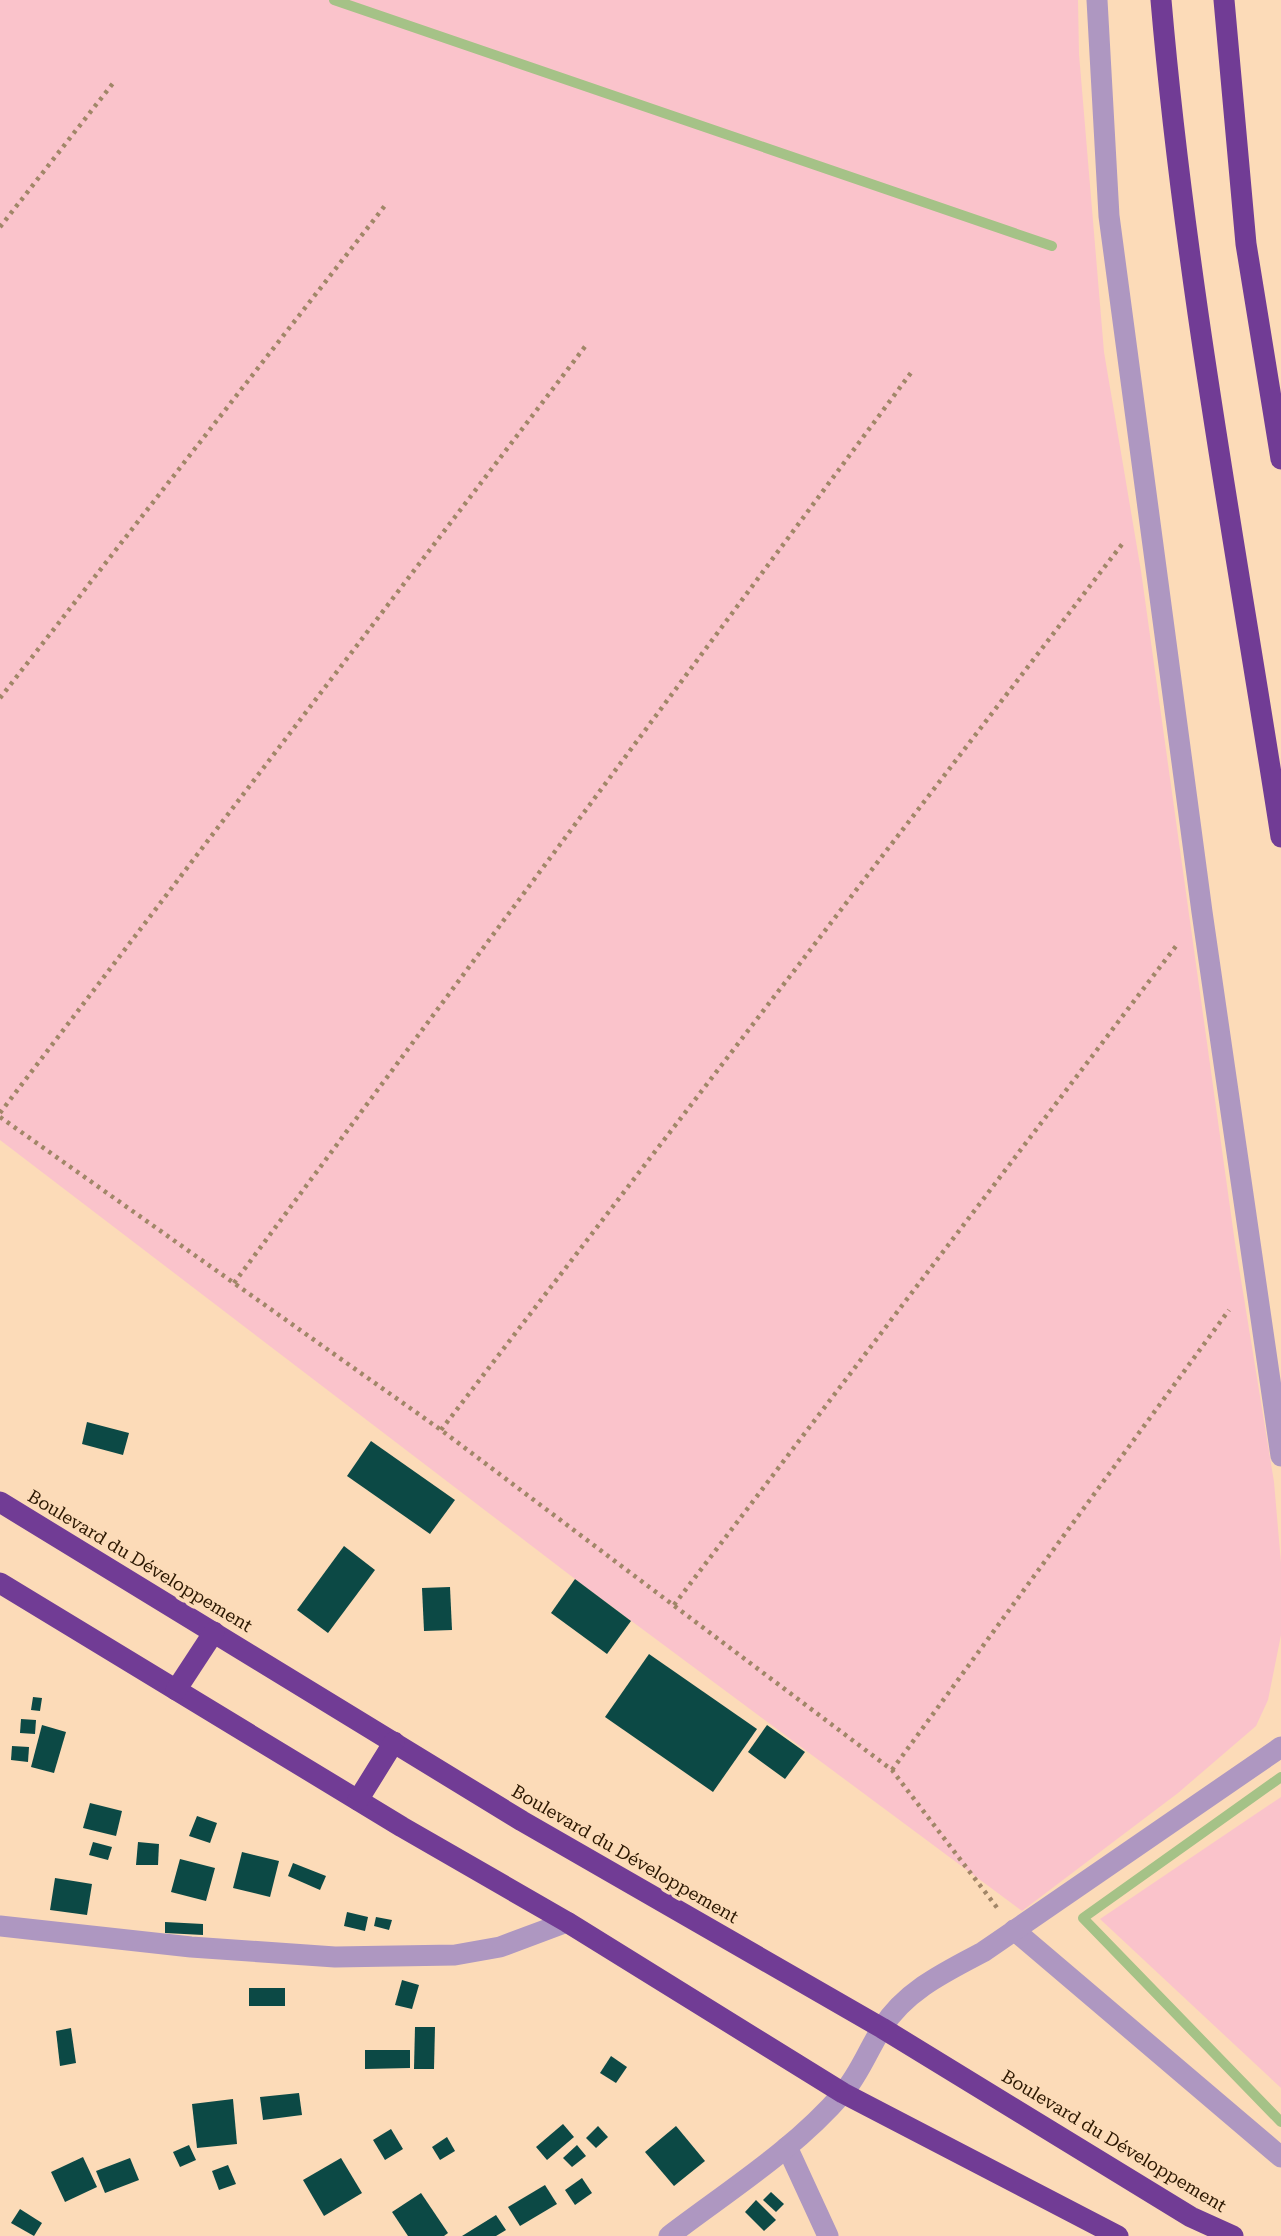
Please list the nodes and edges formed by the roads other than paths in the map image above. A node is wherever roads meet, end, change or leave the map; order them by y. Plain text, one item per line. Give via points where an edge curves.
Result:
1 (1097, 0) edge
2 (1161, 0) edge
3 (1224, 0) edge
4 (1281, 459) edge
5 (1281, 837) edge
6 (1281, 1456) edge
7 (0, 1502) edge
8 (0, 1583) edge
9 (214, 1632) junction
10 (176, 1690) junction
11 (394, 1742) junction
12 (1281, 1747) edge
13 (358, 1800) junction
14 (567, 1922) junction
15 (0, 1926) edge
16 (1014, 1930) junction
17 (882, 2028) junction
18 (843, 2093) junction
19 (787, 2147) junction
20 (1281, 2157) edge
21 (827, 2235) edge
22 (670, 2236) edge
23 (1118, 2236) edge
24 (1233, 2236) edge

1 - 6 street via 1109,216 1202,912
2 - 5 highway via 1187,233
3 - 4 highway via 1246,244
7 - 9 highway, Boulevard du Développement
8 - 10 highway
9 - 10 highway
9 - 11 highway, Boulevard du Développement
10 - 13 highway
11 - 13 highway
11 - 17 highway, Boulevard du Développement via 720,1938
12 - 16 street
13 - 14 highway
14 - 15 street via 500,1947 455,1955 348,1956 191,1947
14 - 18 highway
16 - 17 street via 934,1977
16 - 20 street
17 - 18 street
17 - 24 highway, Boulevard du Développement via 1191,2217
18 - 19 street
18 - 23 highway
19 - 21 street
19 - 22 street

